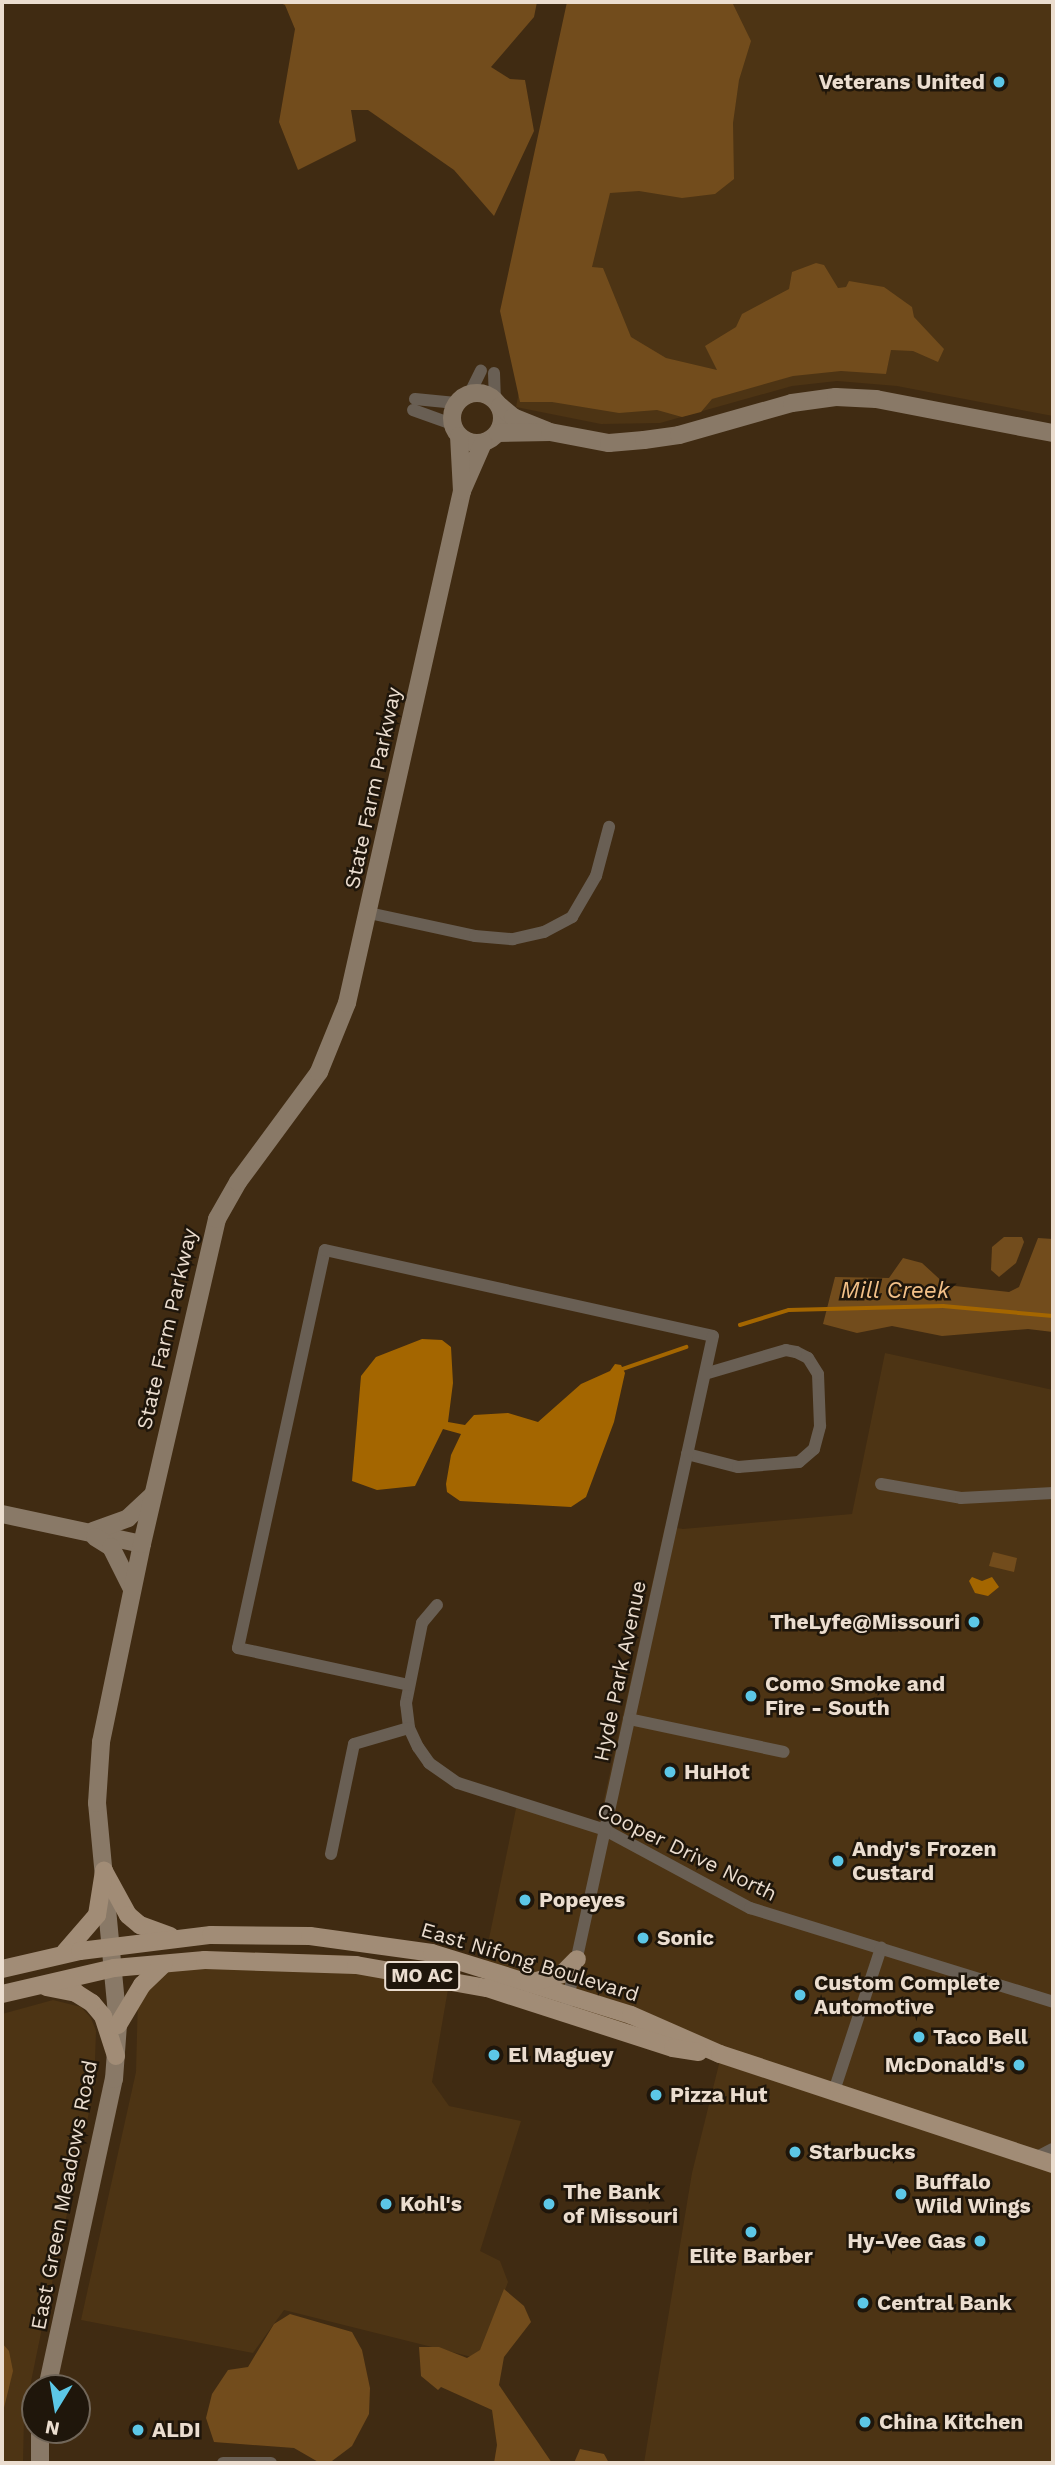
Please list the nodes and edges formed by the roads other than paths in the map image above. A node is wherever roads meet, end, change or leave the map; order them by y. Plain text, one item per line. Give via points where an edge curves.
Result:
1 (463, 398) junction
2 (498, 403) junction
3 (456, 430) junction
4 (550, 432) junction
5 (1053, 433) edge
6 (491, 438) junction
7 (462, 491) junction
8 (609, 827) dead end
9 (369, 913) junction
10 (705, 1374) junction
11 (687, 1454) junction
12 (881, 1485) dead end
13 (1053, 1493) edge
14 (152, 1496) junction
15 (2, 1514) edge
16 (86, 1532) junction
17 (142, 1544) junction
18 (132, 1590) junction
19 (437, 1605) dead end
20 (409, 1685) junction
21 (629, 1719) junction
22 (409, 1728) junction
23 (784, 1752) dead end
24 (605, 1830) junction
25 (331, 1854) dead end
26 (104, 1871) junction
27 (179, 1938) junction
28 (112, 1947) junction
29 (881, 1948) junction
30 (63, 1954) junction
31 (577, 1959) junction
32 (164, 1964) junction
33 (114, 1968) junction
34 (2, 1969) edge
35 (526, 1983) junction
36 (32, 1986) junction
37 (2, 1994) edge
38 (1053, 2002) edge
39 (567, 2005) junction
40 (118, 2025) junction
41 (116, 2056) junction
42 (834, 2091) junction
43 (1053, 2149) edge
44 (1035, 2158) junction
45 (1053, 2164) edge
46 (50, 2374) edge
47 (40, 2444) edge
48 (40, 2463) edge
49 (223, 2463) edge
50 (271, 2463) edge

1 - 2 street
1 - 2 street via 488,372
1 - 3 street, State Farm Parkway
1 - 3 street via 414,405
2 - 4 street via 513,417
2 - 6 street via 503,420
3 - 6 street
3 - 7 street, State Farm Parkway
4 - 5 street via 609,443 644,440 679,435 792,403 835,397 876,398
4 - 6 street
6 - 7 street, State Farm Parkway
7 - 9 street, State Farm Parkway
8 - 9 street via 596,876 572,917 544,932 513,939 475,936
9 - 14 street, State Farm Parkway via 347,1003 319,1072 238,1181 217,1219
10 - 11 street, Hyde Park Avenue
10 - 11 street via 786,1350 796,1352 808,1358 818,1374 820,1426 814,1449 799,1462 738,1468
10 - 20 street, Hyde Park Avenue via 713,1336 325,1250 238,1648
11 - 21 street, Hyde Park Avenue
12 - 13 street via 961,1498
14 - 16 street via 125,1520
14 - 17 street, State Farm Parkway
15 - 16 street
16 - 17 street
16 - 18 street via 111,1547
17 - 18 street, State Farm Parkway
18 - 26 street, State Farm Parkway via 101,1742 97,1803
19 - 20 street via 422,1623
20 - 22 street
21 - 23 street
21 - 24 street, Hyde Park Avenue
22 - 24 street, Cooper Drive North via 429,1763 458,1783
22 - 25 street via 354,1744
24 - 29 street, Cooper Drive North via 750,1908
24 - 31 street, Hyde Park Avenue
26 - 27 main road via 128,1915 140,1925
26 - 28 street, State Farm Parkway
26 - 30 main road via 97,1916
27 - 28 main road, East Nifong Boulevard / MO AC
27 - 35 main road, East Nifong Boulevard / MO AC via 256,1934 373,1942 432,1953
28 - 30 main road, MO AC
28 - 33 street, State Farm Parkway
29 - 38 street, Cooper Drive North
29 - 42 street
30 - 34 main road, MO AC
31 - 35 main road via 555,1978
31 - 39 street, Hyde Park Avenue
32 - 33 main road, East Nifong Boulevard / MO AC
32 - 39 main road, East Nifong Boulevard / MO AC via 256,1960 356,1965
32 - 40 main road via 141,1986
33 - 36 main road, MO AC
33 - 40 street, East Green Meadows Road
35 - 39 main road, East Nifong Boulevard / MO AC
36 - 37 main road, MO AC
36 - 41 main road via 68,1991 92,2003 103,2016
39 - 42 main road, East Nifong Boulevard / MO AC via 631,2015 720,2054
40 - 41 street, East Green Meadows Road
41 - 46 street, East Green Meadows Road
42 - 44 main road, East Nifong Boulevard / MO AC
43 - 44 street
44 - 45 main road, East Nifong Boulevard / MO AC
47 - 48 street
49 - 50 street

